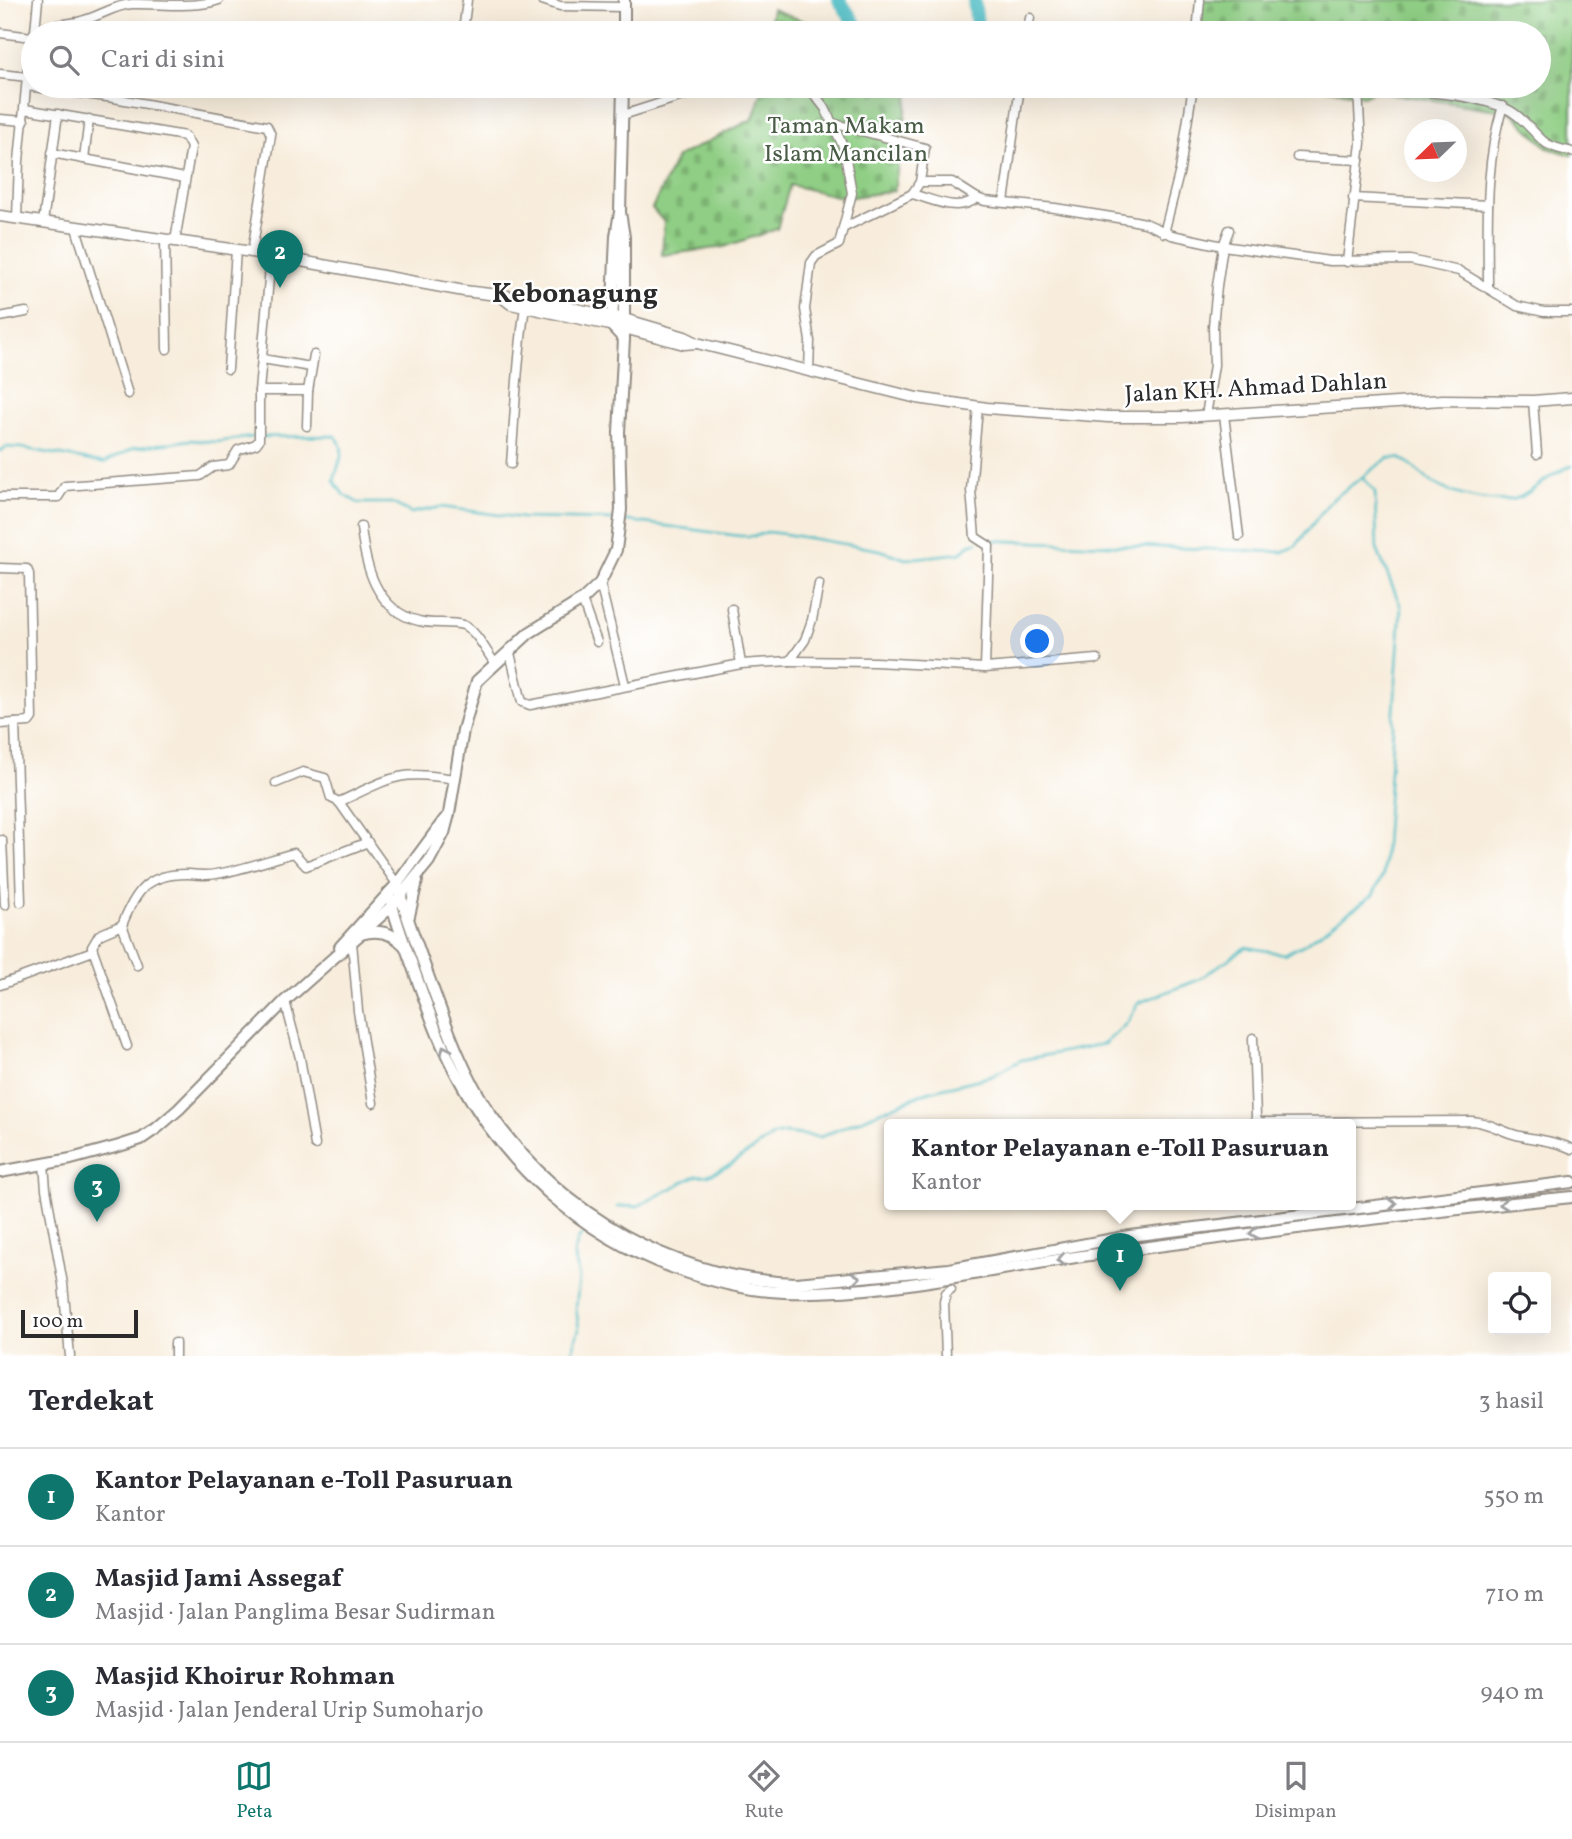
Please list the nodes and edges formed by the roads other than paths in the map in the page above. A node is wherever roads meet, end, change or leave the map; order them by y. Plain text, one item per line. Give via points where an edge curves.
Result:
1 (38, 0) edge
2 (219, 0) edge
3 (467, 0) edge
4 (542, 0) edge
5 (1200, 0) edge
6 (624, 4) edge
7 (1030, 18) dead end
8 (35, 21) edge
9 (83, 21) edge
10 (464, 21) edge
11 (1029, 21) edge
12 (1198, 21) edge
13 (0, 33) edge
14 (21, 34) edge
15 (0, 75) edge
16 (21, 80) edge
17 (26, 98) edge
18 (114, 98) edge
19 (623, 98) edge
20 (676, 98) edge
21 (817, 98) edge
22 (1018, 98) edge
23 (1190, 98) edge
24 (1359, 98) edge
25 (1463, 98) edge
26 (1503, 106) junction
27 (25, 109) junction
28 (58, 114) junction
29 (622, 115) junction
30 (0, 119) edge
31 (89, 119) junction
32 (24, 121) junction
33 (832, 123) junction
34 (1572, 152) edge
35 (52, 153) junction
36 (1297, 157) dead end
37 (84, 159) junction
38 (1359, 160) junction
39 (185, 178) junction
40 (920, 182) junction
41 (912, 194) junction
42 (977, 198) junction
43 (1353, 198) junction
44 (1004, 202) junction
45 (1488, 205) junction
46 (0, 216) edge
47 (17, 218) junction
48 (43, 222) junction
49 (76, 228) junction
50 (843, 228) junction
51 (1228, 230) dead end
52 (1164, 233) junction
53 (170, 241) junction
54 (1223, 246) junction
55 (236, 250) junction
56 (252, 252) junction
57 (271, 256) junction
58 (1347, 262) junction
59 (1488, 288) junction
60 (501, 296) junction
61 (525, 307) junction
62 (26, 312) dead end
63 (1572, 313) edge
64 (0, 317) edge
65 (619, 326) junction
66 (167, 349) dead end
67 (314, 355) dead end
68 (262, 359) junction
69 (312, 367) junction
70 (229, 369) dead end
71 (809, 372) junction
72 (259, 391) junction
73 (308, 391) junction
74 (128, 394) dead end
75 (1572, 398) edge
76 (1533, 401) junction
77 (978, 407) junction
78 (1224, 415) junction
79 (1206, 416) junction
80 (307, 426) dead end
81 (1537, 454) dead end
82 (510, 464) dead end
83 (0, 497) edge
84 (361, 527) dead end
85 (1239, 536) dead end
86 (0, 568) edge
87 (600, 583) junction
88 (820, 584) dead end
89 (582, 600) junction
90 (732, 609) dead end
91 (597, 642) dead end
92 (509, 649) junction
93 (1097, 659) dead end
94 (789, 661) junction
95 (494, 662) junction
96 (741, 664) junction
97 (985, 668) junction
98 (625, 685) junction
99 (15, 723) junction
100 (0, 724) edge
101 (454, 779) junction
102 (276, 783) dead end
103 (339, 802) junction
104 (449, 814) junction
105 (1, 839) edge
106 (18, 840) junction
107 (368, 842) junction
108 (419, 875) junction
109 (395, 892) junction
110 (21, 902) dead end
111 (5, 905) dead end
112 (392, 906) junction
113 (408, 922) junction
114 (122, 925) junction
115 (361, 934) junction
116 (352, 942) junction
117 (406, 947) junction
118 (93, 951) junction
119 (331, 958) junction
120 (137, 965) dead end
121 (0, 985) edge
122 (285, 1001) junction
123 (1253, 1038) dead end
124 (127, 1046) dead end
125 (373, 1103) dead end
126 (1257, 1119) edge
127 (1356, 1122) edge
128 (315, 1145) dead end
129 (1572, 1149) edge
130 (44, 1164) junction
131 (0, 1172) edge
132 (1572, 1182) edge
133 (1572, 1197) edge
134 (1356, 1208) edge
135 (1343, 1210) edge
136 (951, 1289) dead end
137 (175, 1343) dead end
138 (70, 1356) edge
139 (174, 1356) edge
140 (946, 1356) edge

1 - 8 street
2 - 9 street via 130,4
3 - 10 street
4 - 6 street via 560,6
5 - 12 street
7 - 11 street
13 - 14 street
15 - 16 street
17 - 27 street
18 - 56 street via 267,126 271,135
19 - 29 highway
20 - 29 street
21 - 33 street
22 - 44 street
23 - 52 street
24 - 38 street
25 - 26 street
26 - 34 street via 1529,124 1542,141
26 - 45 street via 1493,145
27 - 28 street
27 - 32 street
28 - 31 street
28 - 35 street
29 - 65 highway via 616,236
30 - 32 street
31 - 37 street
31 - 39 street via 185,136 191,147
32 - 47 street
33 - 40 street via 925,148
33 - 50 street via 844,148 852,193
35 - 37 street
35 - 48 street
36 - 38 street
37 - 39 street
38 - 43 street
39 - 53 street
40 - 41 street
40 - 42 street via 952,182
41 - 42 street via 954,206
41 - 50 street
42 - 44 street
43 - 45 street
43 - 58 street
44 - 52 street via 1137,222
45 - 59 street
46 - 47 main road
47 - 48 main road
48 - 49 main road
49 - 53 main road
49 - 74 street
50 - 71 street via 839,244 811,263 805,309
51 - 54 street
52 - 54 street
53 - 55 main road
53 - 66 street
54 - 58 street
54 - 79 street via 1213,326 1213,383
55 - 56 main road
55 - 70 street
56 - 57 main road
57 - 60 main road
57 - 68 street
58 - 59 street via 1410,260 1459,271
59 - 63 street via 1517,306
60 - 61 main road
60 - 65 main road
61 - 65 main road
61 - 82 street
62 - 64 street
65 - 71 main road, Jalan KH. Ahmad Dahlan
65 - 87 highway via 621,510 616,551
67 - 69 street
68 - 69 street
68 - 72 street
69 - 73 street
71 - 77 main road, Jalan KH. Ahmad Dahlan via 917,398
72 - 73 street
72 - 83 street via 259,437 256,444 238,450 229,465 213,467 200,476 65,486 58,497
73 - 80 street
75 - 76 main road, Jalan KH. Ahmad Dahlan
76 - 78 main road, Jalan KH. Ahmad Dahlan via 1443,400
76 - 81 street
77 - 79 main road, Jalan KH. Ahmad Dahlan via 1108,417
77 - 97 street via 971,490 981,540 989,546
78 - 79 main road, Jalan KH. Ahmad Dahlan
78 - 85 street
84 - 95 street via 367,564 393,611 422,622 462,625 471,630
86 - 99 street via 23,567 29,574 32,718
87 - 89 highway
87 - 98 street
88 - 94 street via 805,640
89 - 91 street
89 - 92 highway
90 - 96 street
92 - 95 highway
92 - 98 street via 519,696 526,705
93 - 97 street
94 - 96 street
94 - 97 street
95 - 101 highway via 472,690
96 - 98 street
99 - 100 street
99 - 106 street
101 - 103 street via 398,776
101 - 104 highway
102 - 103 street via 303,772 320,775 327,780 331,798
103 - 107 street
104 - 108 highway via 438,848
104 - 109 highway
105 - 106 street
105 - 111 street
106 - 110 street
107 - 109 street
107 - 114 street via 306,866 294,853 218,874 167,875 140,890
108 - 109 highway
108 - 113 highway
109 - 112 highway
109 - 113 highway
109 - 119 highway via 358,924
112 - 115 highway
112 - 117 highway
113 -> 135 highway via 472,1083 527,1159 598,1221 654,1250 723,1275 796,1283 949,1269 1130,1236
114 - 118 street via 99,935
114 - 120 street
115 - 116 highway
115 - 117 highway via 380,931
116 - 119 highway
116 - 125 street
133 -> 117 highway via 1369,1217 914,1283 804,1292 742,1288 704,1279 630,1250 555,1201 480,1114 457,1076
118 - 121 street
118 - 124 street
119 - 122 highway
122 - 128 street
122 - 130 highway via 179,1109 141,1139
123 - 126 street
127 - 129 street via 1477,1121
130 - 131 highway
130 - 138 street
134 -> 132 highway
136 - 140 street via 944,1302
137 - 139 street

